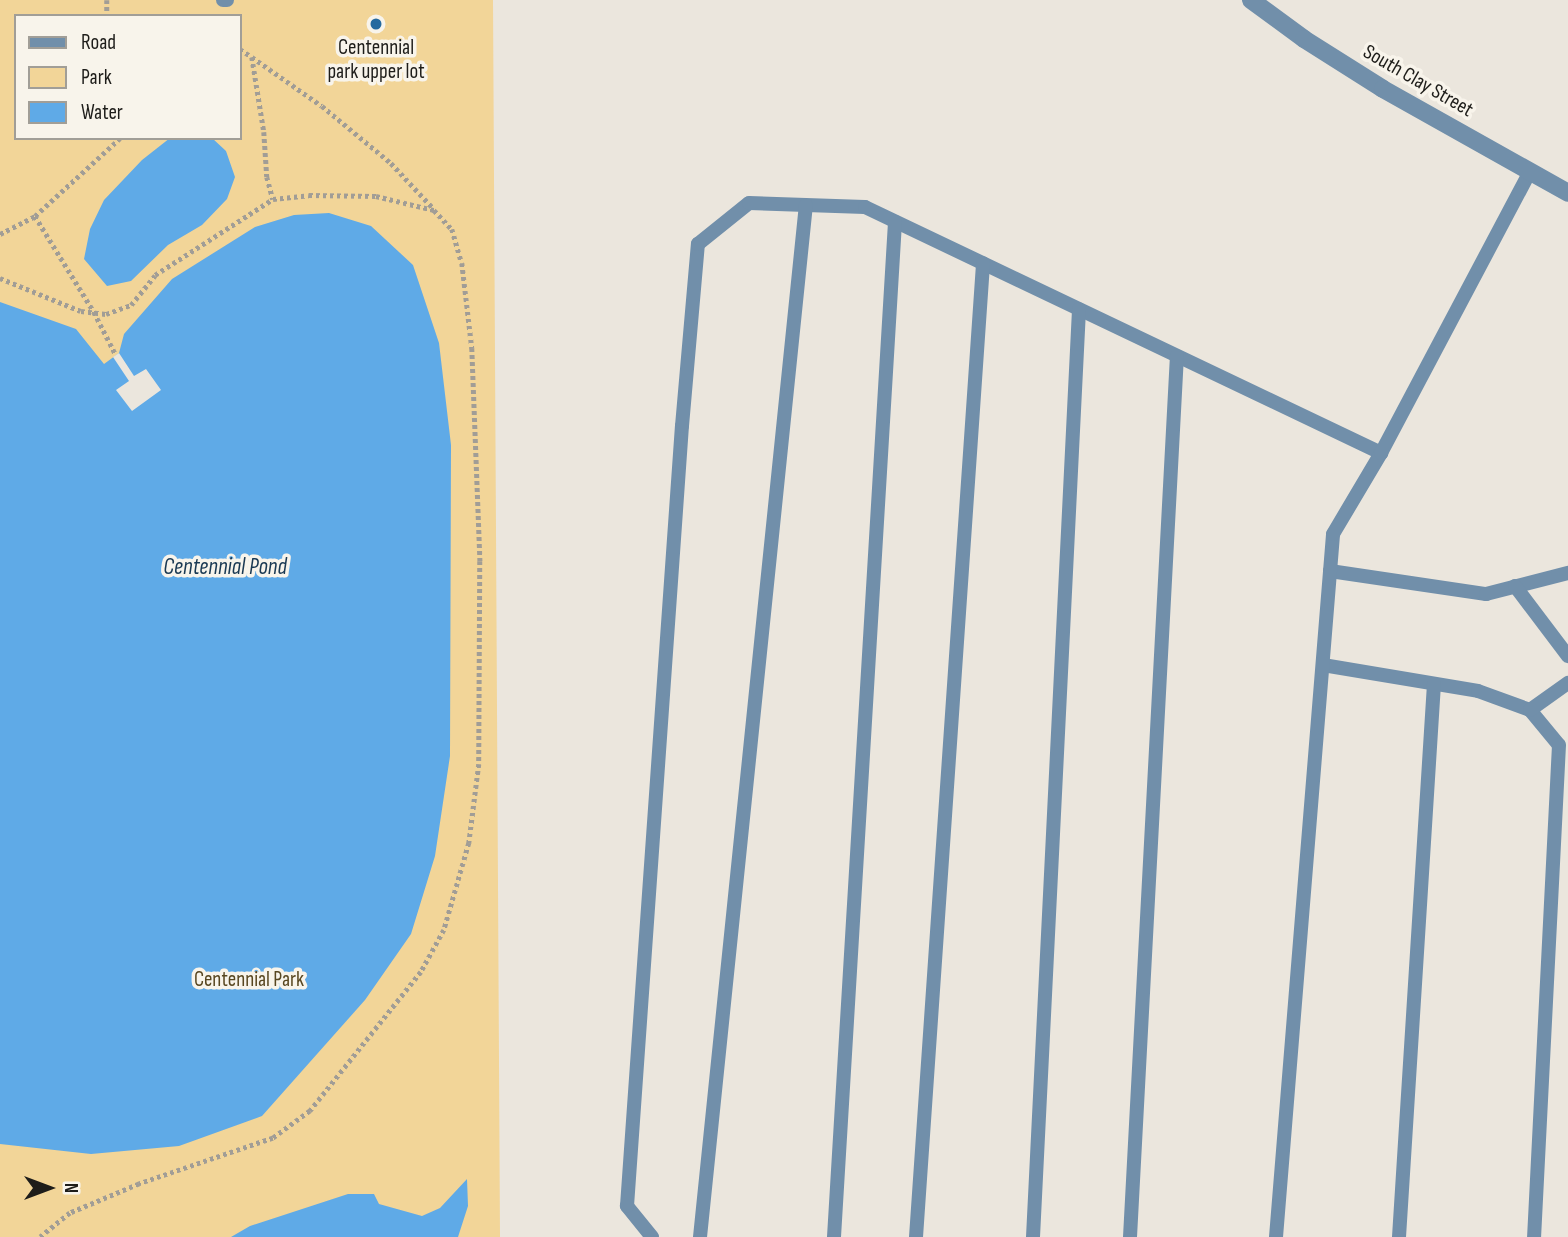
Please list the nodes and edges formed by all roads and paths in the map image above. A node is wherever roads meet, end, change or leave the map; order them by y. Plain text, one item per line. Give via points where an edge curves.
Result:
1 (1251, 0) edge
2 (242, 50) edge
3 (252, 57) junction
4 (118, 140) edge
5 (1530, 172) junction
6 (1568, 193) edge
7 (273, 199) junction
8 (806, 205) junction
9 (434, 210) junction
10 (35, 216) junction
11 (895, 222) junction
12 (0, 234) edge
13 (983, 263) junction
14 (0, 278) edge
15 (1079, 309) junction
16 (94, 312) junction
17 (116, 355) dead end
18 (1177, 356) junction
19 (1381, 453) junction
20 (1330, 571) junction
21 (1568, 573) edge
22 (1515, 586) junction
23 (1568, 656) edge
24 (1322, 665) junction
25 (1568, 683) edge
26 (1434, 684) junction
27 (1530, 710) junction
28 (40, 1237) edge
29 (652, 1237) edge
30 (700, 1237) edge
31 (834, 1237) edge
32 (916, 1237) edge
33 (1033, 1237) edge
34 (1130, 1237) edge
35 (1276, 1237) edge
36 (1399, 1237) edge
37 (1534, 1237) edge

1 - 5 street, South Clay Street via 1383,89
2 - 3 path
3 - 7 path
3 - 9 path via 391,163
4 - 10 path
5 - 6 street, South Clay Street
5 - 19 lane
7 - 9 path via 376,196
7 - 16 path via 155,275 131,305 106,314
8 - 11 lane via 865,207
8 - 29 lane via 749,203 698,244 627,1206
8 - 30 lane
9 - 28 path via 452,229 462,263 472,348 480,561 479,764 469,843 444,930 421,972 310,1111 273,1138 70,1213
10 - 12 path
10 - 16 path
11 - 13 lane
11 - 31 lane
13 - 15 lane
13 - 32 lane
14 - 16 path via 80,311
15 - 18 lane
15 - 33 lane
16 - 17 path
18 - 19 lane
18 - 34 lane
19 - 20 lane via 1333,534
20 - 22 lane via 1486,594
20 - 24 lane
21 - 22 lane
22 - 23 lane
24 - 26 lane
24 - 35 lane
25 - 27 lane
26 - 27 lane via 1478,691
26 - 36 lane
27 - 37 lane via 1559,745

